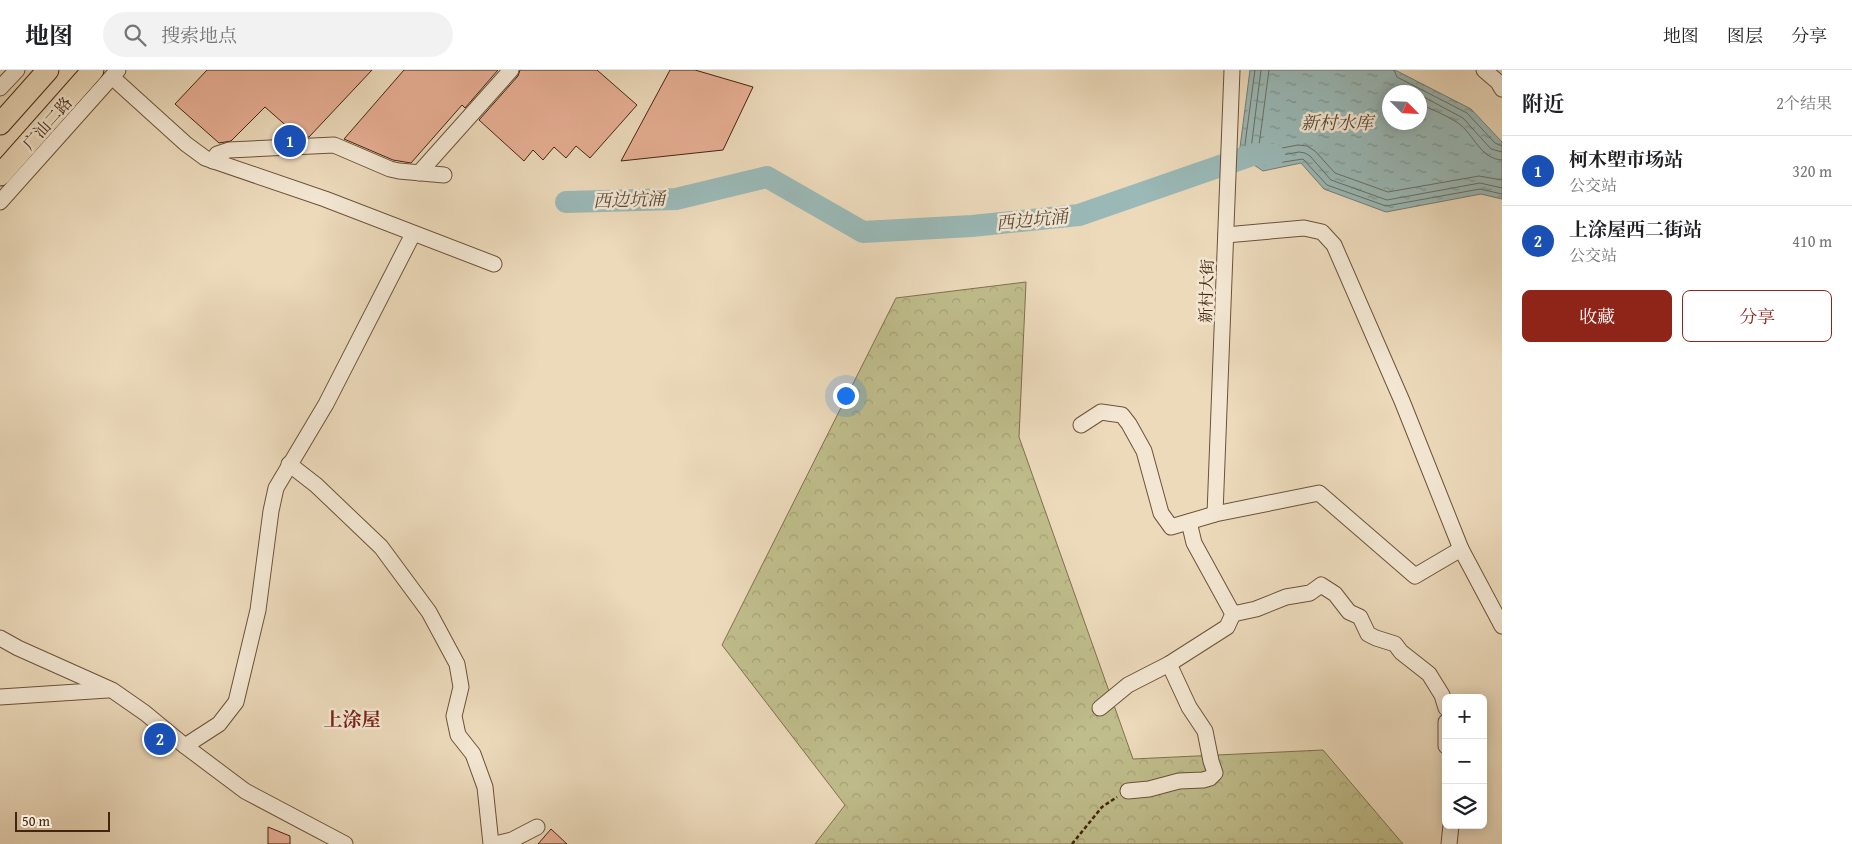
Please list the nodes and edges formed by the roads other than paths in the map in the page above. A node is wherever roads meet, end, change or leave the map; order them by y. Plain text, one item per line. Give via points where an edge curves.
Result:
1 (17, 70) edge
2 (48, 70) edge
3 (512, 70) edge
4 (1232, 70) edge
5 (1484, 70) edge
6 (108, 72) edge
7 (1501, 84) edge
8 (0, 88) edge
9 (0, 124) edge
10 (213, 161) junction
11 (7, 168) edge
12 (419, 173) junction
13 (444, 174) dead end
14 (0, 202) edge
15 (413, 234) junction
16 (1226, 235) junction
17 (494, 264) dead end
18 (1081, 425) dead end
19 (290, 464) junction
20 (1215, 514) junction
21 (1189, 522) junction
22 (1461, 549) junction
23 (1233, 614) junction
24 (1502, 626) edge
25 (0, 638) edge
26 (1169, 664) junction
27 (112, 690) junction
28 (1442, 695) edge
29 (0, 697) edge
30 (1100, 708) dead end
31 (185, 746) junction
32 (1128, 791) road end
33 (537, 827) dead end
34 (1451, 829) edge
35 (513, 842) edge
36 (345, 844) edge
37 (491, 844) edge
38 (495, 844) edge
39 (1449, 844) edge

1 - 8 street
2 - 9 highway
3 - 12 street
4 - 16 street, 新村大街
5 - 7 street
6 - 10 street via 195,151
6 - 11 highway, 广汕二路
6 - 14 street
10 - 12 street via 217,154 229,150 334,144 390,168
10 - 15 street via 325,199
12 - 13 street
15 - 17 street
15 - 19 street via 326,404
16 - 20 street, 新村大街
16 - 22 street via 1304,228 1322,232 1334,245 1402,401
18 - 21 street via 1101,412 1122,415 1144,451 1161,513 1171,527
19 - 31 street via 276,488 258,610 236,702 219,724
19 - 37 street via 381,548 429,612 457,664 461,687 454,716 458,735 473,754 485,787
20 - 21 street
20 - 22 street via 1319,493 1415,576
21 - 23 street via 1194,543
22 - 24 street
23 - 26 street via 1227,627
23 - 28 street via 1310,593 1321,586 1335,594 1349,612 1360,617 1368,634 1395,644 1429,674
25 - 27 street
26 - 30 street via 1128,685
26 - 32 street via 1189,707 1205,731 1214,773 1202,780 1179,780
27 - 29 street
27 - 31 street
31 - 36 street via 245,791
33 - 35 street
34 - 39 street
35 - 38 street

